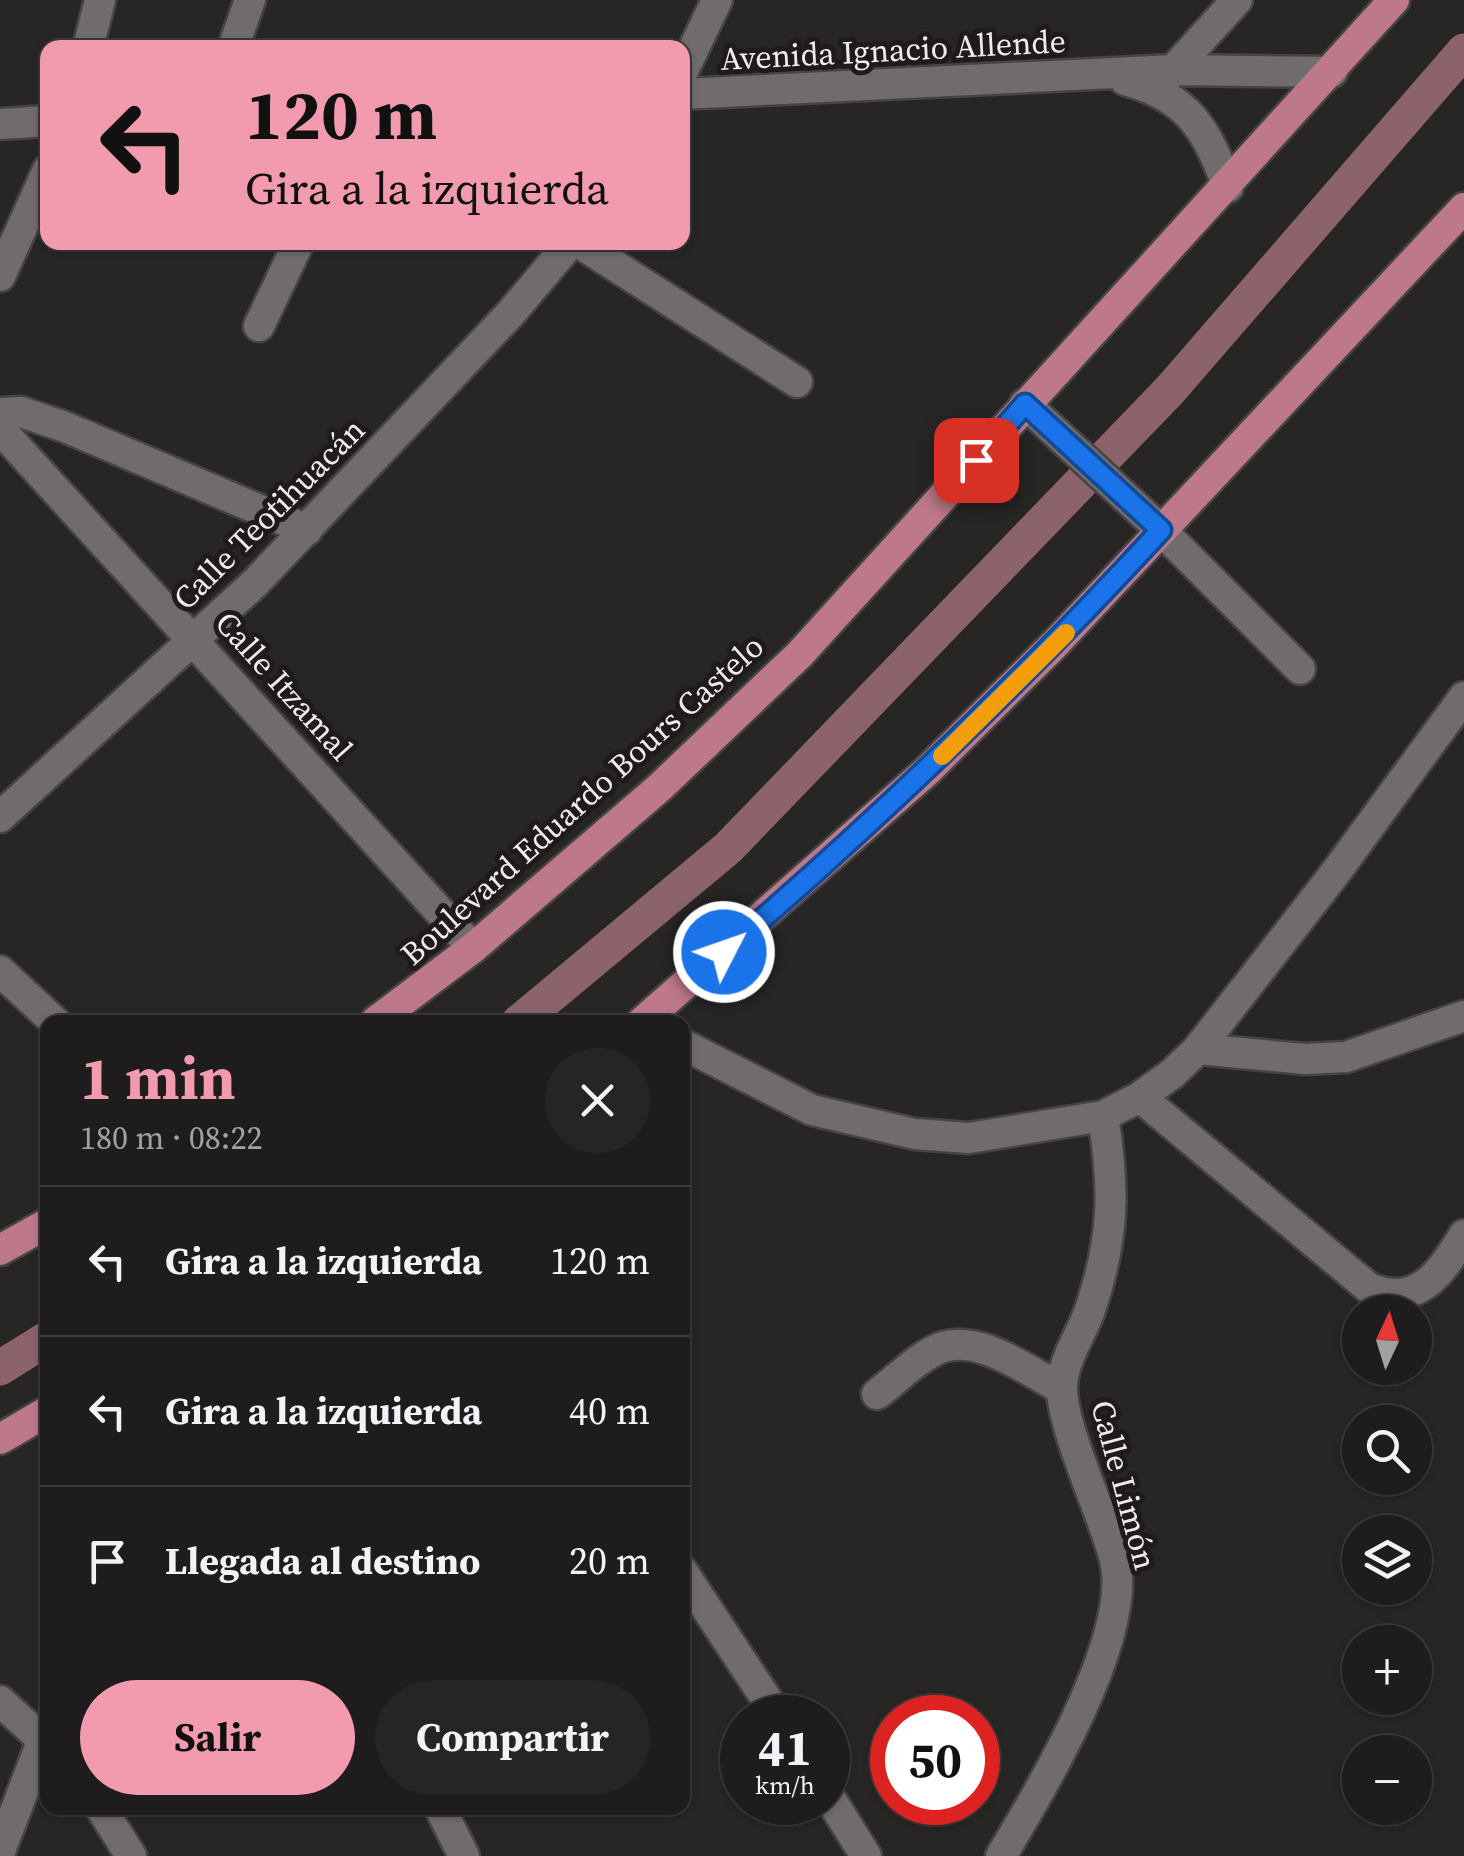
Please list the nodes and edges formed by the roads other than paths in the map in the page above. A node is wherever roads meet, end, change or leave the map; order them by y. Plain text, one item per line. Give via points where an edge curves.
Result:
1 (100, 0) edge
2 (250, 0) edge
3 (717, 0) edge
4 (1237, 0) edge
5 (1394, 0) edge
6 (90, 40) edge
7 (236, 40) edge
8 (690, 57) edge
9 (1332, 72) junction
10 (1165, 80) junction
11 (690, 94) edge
12 (40, 122) edge
13 (0, 124) edge
14 (40, 188) edge
15 (1228, 188) junction
16 (1464, 208) edge
17 (295, 250) edge
18 (568, 250) edge
19 (588, 250) edge
20 (0, 276) edge
21 (258, 326) dead end
22 (797, 382) dead end
23 (1025, 404) junction
24 (0, 413) edge
25 (0, 429) edge
26 (1152, 523) junction
27 (307, 530) junction
28 (194, 639) junction
29 (1300, 669) dead end
30 (1464, 696) edge
31 (0, 818) edge
32 (474, 948) junction
33 (0, 970) edge
34 (47, 1015) edge
35 (383, 1015) edge
36 (651, 1015) edge
37 (1464, 1016) edge
38 (690, 1048) edge
39 (1198, 1049) junction
40 (1140, 1097) junction
41 (1102, 1116) junction
42 (40, 1227) edge
43 (0, 1250) edge
44 (1460, 1250) edge
45 (1062, 1389) junction
46 (878, 1394) dead end
47 (40, 1416) edge
48 (0, 1439) edge
49 (690, 1582) edge
50 (764, 1695) edge
51 (0, 1701) edge
52 (40, 1737) edge
53 (40, 1754) edge
54 (106, 1815) edge
55 (444, 1815) edge
56 (847, 1825) edge
57 (0, 1851) edge
58 (131, 1856) edge
59 (464, 1856) edge
60 (866, 1856) edge
61 (1000, 1856) edge

1 - 6 street
2 - 7 street
3 - 8 street
4 - 10 street
5 - 9 main road, Boulevard Eduardo Bours Castelo
9 - 10 street, Avenida Ignacio Allende
9 - 15 main road, Boulevard Eduardo Bours Castelo
10 - 11 street, Avenida Ignacio Allende via 1108,75
10 - 15 street via 1202,131
12 - 13 street
14 - 20 street
15 - 23 main road, Boulevard Eduardo Bours Castelo
16 - 26 main road
17 - 21 street
18 - 27 street, Calle Teotihuacán
19 - 22 street
23 - 26 street
23 - 32 main road, Boulevard Eduardo Bours Castelo via 902,545 744,708
24 - 27 street via 21,412 64,427
25 - 28 street, Calle Itzamal
26 - 29 street
26 - 36 main road via 1055,644 927,771
27 - 28 street, Calle Teotihuacán
28 - 31 street, Calle Teotihuacán
28 - 32 street, Calle Itzamal
30 - 39 street
32 - 35 main road, Boulevard Eduardo Bours Castelo
33 - 34 street
37 - 39 street via 1346,1057 1305,1060
38 - 41 street via 812,1110 915,1134 968,1138
39 - 40 street
40 - 41 street
40 - 44 street via 1369,1288 1407,1295 1427,1286
41 - 45 street, Calle Limón via 1112,1220 1105,1265
42 - 43 main road
45 - 46 street via 998,1355 952,1345
45 - 61 street, Calle Limón via 1116,1561 1118,1600 1099,1662 1037,1796
47 - 48 main road
49 - 50 street
51 - 52 street
53 - 57 street
54 - 58 street
55 - 59 street
56 - 60 street

